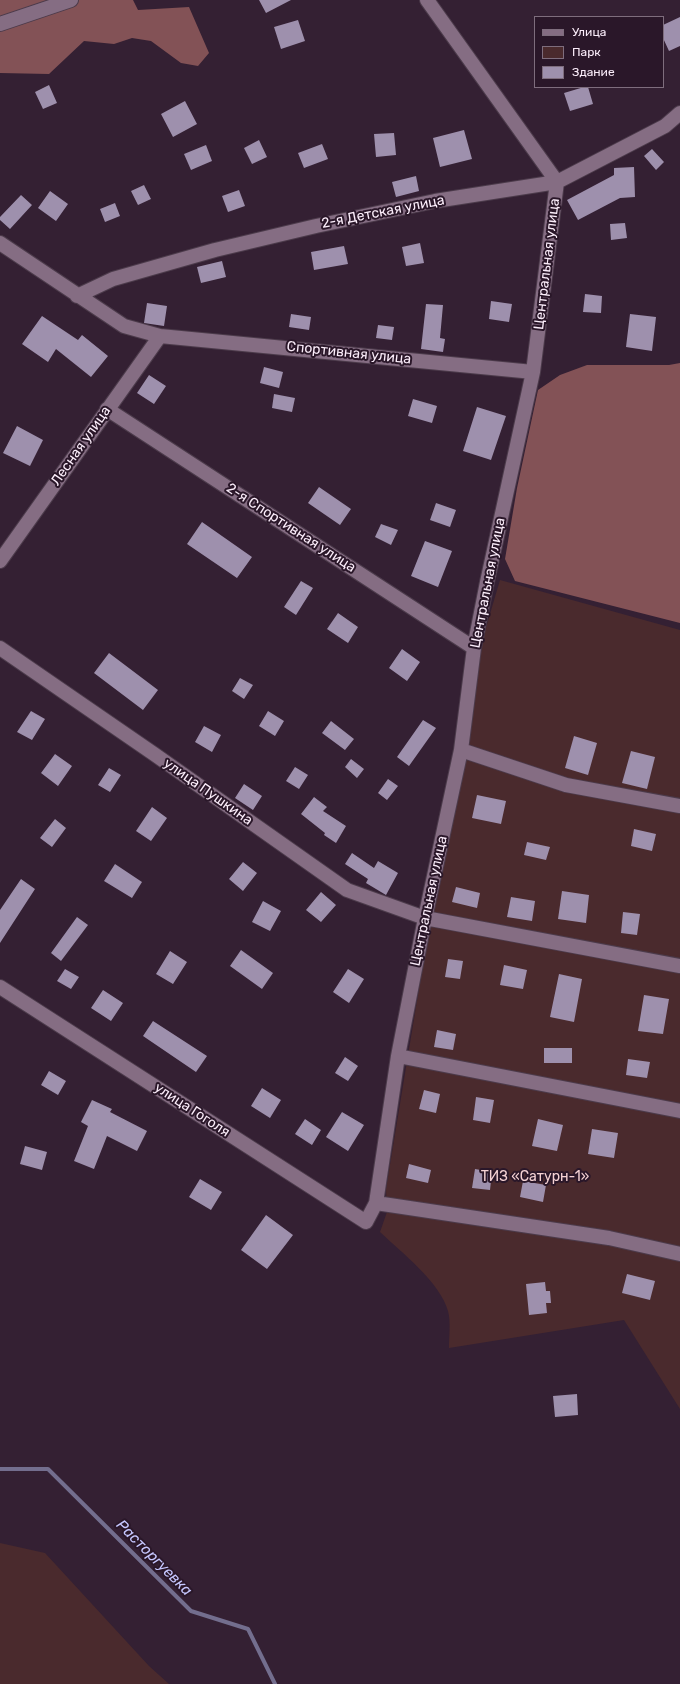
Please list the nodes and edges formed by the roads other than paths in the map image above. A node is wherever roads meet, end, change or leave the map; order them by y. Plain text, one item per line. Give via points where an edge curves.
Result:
1 (71, 0) edge
2 (427, 0) edge
3 (0, 24) edge
4 (680, 114) edge
5 (557, 182) junction
6 (0, 243) edge
7 (77, 296) junction
8 (163, 335) junction
9 (533, 372) junction
10 (107, 409) junction
11 (0, 561) edge
12 (0, 648) edge
13 (474, 648) junction
14 (461, 750) junction
15 (680, 806) edge
16 (425, 918) junction
17 (680, 966) edge
18 (0, 987) edge
19 (398, 1056) junction
20 (680, 1111) edge
21 (376, 1203) junction
22 (680, 1254) edge

1 - 3 street
2 - 5 street, Центральная улица
4 - 5 street, 2-я Детская улица via 665,126
5 - 7 street, 2-я Детская улица via 435,201 316,226 215,250 113,280
5 - 9 street, Центральная улица
6 - 7 street, Спортивная улица
7 - 8 street, Спортивная улица via 124,326
8 - 9 street, Спортивная улица
8 - 10 street, Лесная улица
9 - 13 street, Центральная улица
10 - 11 street, Лесная улица
10 - 13 street, 2-я Спортивная улица
12 - 16 street, улица Пушкина via 346,890
13 - 14 street, Центральная улица
14 - 15 street via 566,785
14 - 16 street, Центральная улица
16 - 17 street, улица Пушкина
16 - 19 street, Центральная улица
18 - 21 street, улица Гоголя via 366,1222
19 - 20 street
19 - 21 street, Центральная улица
21 - 22 street via 609,1238

